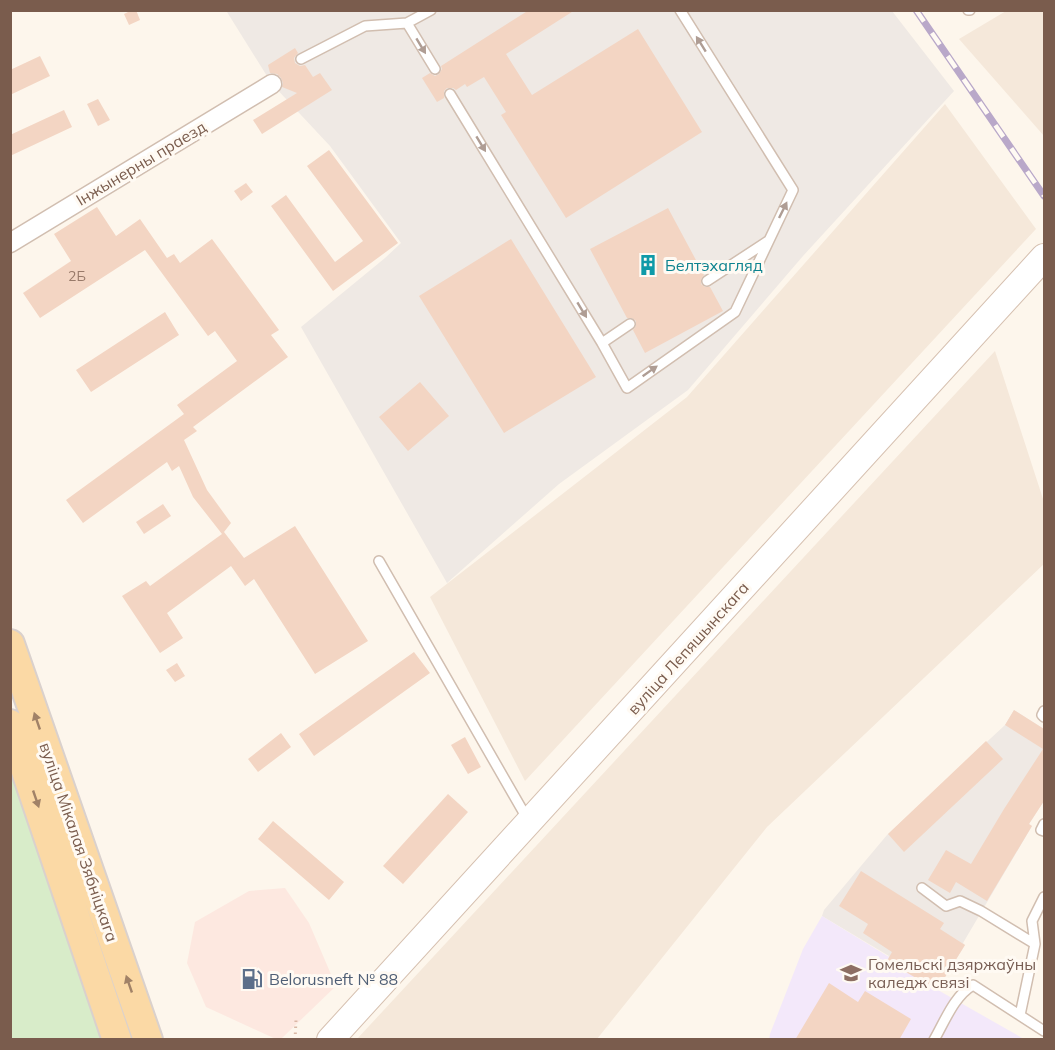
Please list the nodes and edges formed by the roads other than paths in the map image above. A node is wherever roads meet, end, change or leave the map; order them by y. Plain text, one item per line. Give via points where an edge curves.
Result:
1 (431, 10) edge
2 (680, 10) edge
3 (407, 23) junction
4 (301, 58) dead end
5 (435, 69) dead end
6 (272, 84) dead end
7 (450, 94) dead end
8 (768, 241) junction
9 (10, 243) edge
10 (1044, 257) edge
11 (707, 281) dead end
12 (630, 324) dead end
13 (602, 343) junction
14 (379, 561) dead end
15 (10, 644) edge
16 (1044, 711) edge
17 (1044, 717) edge
18 (10, 724) edge
19 (529, 822) junction
20 (1044, 824) edge
21 (1044, 831) edge
22 (922, 888) dead end
23 (1044, 897) edge
24 (1035, 944) junction
25 (1020, 1015) junction
26 (1044, 1031) edge
27 (117, 1040) edge
28 (148, 1040) edge
29 (330, 1040) edge
30 (934, 1040) edge

1 - 3 lane
8 -> 2 lane via 793,190
3 - 4 lane via 365,26
3 -> 5 lane
6 - 9 street, Інжынерны праезд
7 -> 13 lane
8 - 11 lane
13 -> 8 lane via 627,388 735,312
10 - 19 main road, вуліца Лепяшынскага
12 - 13 lane
14 - 19 lane
28 -> 15 main road, вуліца Мікалая Зябніцкага
16 - 17 lane
18 -> 27 main road, вуліца Мікалая Зябніцкага
19 - 29 main road, вуліца Лепяшынскага
20 - 21 lane
22 - 24 lane via 946,906 960,901 967,904
23 - 24 lane via 1032,921
24 - 25 lane
25 - 26 lane
25 - 30 lane via 973,985 956,1001

